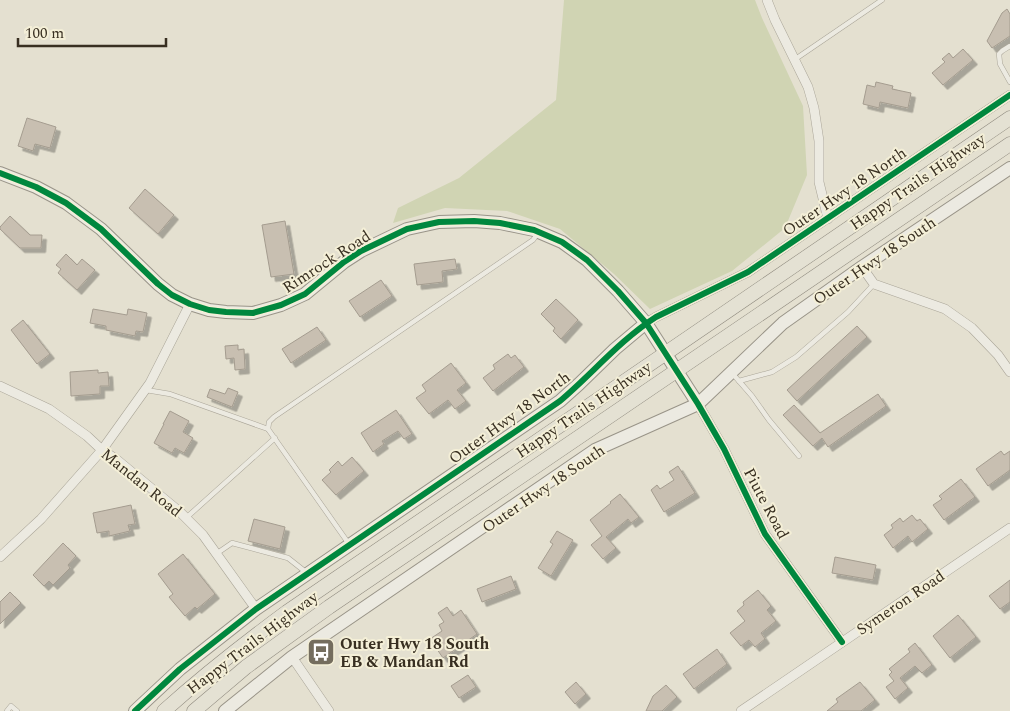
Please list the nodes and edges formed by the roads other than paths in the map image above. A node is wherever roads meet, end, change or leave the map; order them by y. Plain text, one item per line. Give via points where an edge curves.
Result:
1 (767, 0) edge
2 (882, 0) edge
3 (1010, 46) edge
4 (794, 60) junction
5 (1010, 82) edge
6 (1010, 95) edge
7 (1010, 118) edge
8 (1010, 144) edge
9 (1010, 168) edge
10 (0, 173) edge
11 (828, 219) junction
12 (538, 232) junction
13 (862, 267) junction
14 (874, 284) junction
15 (190, 304) junction
16 (646, 323) junction
17 (665, 353) junction
18 (676, 370) junction
19 (1010, 372) edge
20 (735, 377) junction
21 (0, 386) edge
22 (145, 390) junction
23 (698, 404) junction
24 (268, 429) junction
25 (275, 438) junction
26 (102, 450) junction
27 (799, 456) dead end
28 (186, 518) junction
29 (1010, 528) edge
30 (350, 545) junction
31 (216, 554) junction
32 (0, 558) edge
33 (308, 574) junction
34 (256, 609) junction
35 (842, 642) junction
36 (292, 657) junction
37 (7, 711) edge
38 (17, 711) edge
39 (135, 711) edge
40 (164, 711) edge
41 (194, 711) edge
42 (225, 711) edge
43 (329, 711) edge
44 (741, 711) edge

1 - 4 street
2 - 4 lane
3 - 5 lane via 999,54 1000,64
4 - 11 street via 808,87 814,108 819,141 819,182
6 - 11 street, Outer Hwy 18 North
7 - 17 main road, Happy Trails Highway
8 - 18 main road, Happy Trails Highway
9 - 13 street, Outer Hwy 18 South
10 - 15 street, Rimrock Road via 66,203 101,229 158,284
11 - 16 street, Outer Hwy 18 North via 748,272
12 - 15 street, Rimrock Road via 500,222 439,222 407,229 361,251 305,294 281,305 244,313 209,310
12 - 16 street, Rimrock Road via 562,242 587,260
12 - 24 lane via 533,240 274,417
13 - 14 street
13 - 20 street, Outer Hwy 18 South via 783,323
14 - 19 street via 945,310 972,328
14 - 20 lane via 848,312 796,357 772,372
15 - 22 street
16 - 17 street, Rimrock Road
16 - 30 street, Outer Hwy 18 North via 560,401
17 - 18 street, Rimrock Road
17 - 40 main road, Happy Trails Highway via 287,612 191,686
18 - 23 street, Piute Road
18 - 41 main road, Happy Trails Highway via 329,607 246,667
20 - 23 street, Outer Hwy 18 South
20 - 27 lane
21 - 26 street, Mandan Road via 49,410
22 - 24 lane via 170,394
22 - 26 street
23 - 35 street, Piute Road via 765,534
23 - 36 street, Outer Hwy 18 South via 595,450
24 - 25 lane
25 - 28 lane
25 - 30 lane
26 - 28 street, Mandan Road
26 - 32 street via 42,519
28 - 31 street, Mandan Road
29 - 35 street, Symeron Road
30 - 33 street, Outer Hwy 18 North
31 - 33 lane via 232,543 288,558
31 - 34 street, Mandan Road
33 - 34 street, Outer Hwy 18 North
34 - 39 street, Outer Hwy 18 North via 180,669
35 - 44 street, Symeron Road
36 - 42 street, Outer Hwy 18 South
36 - 43 street
37 - 38 lane via 11,706

